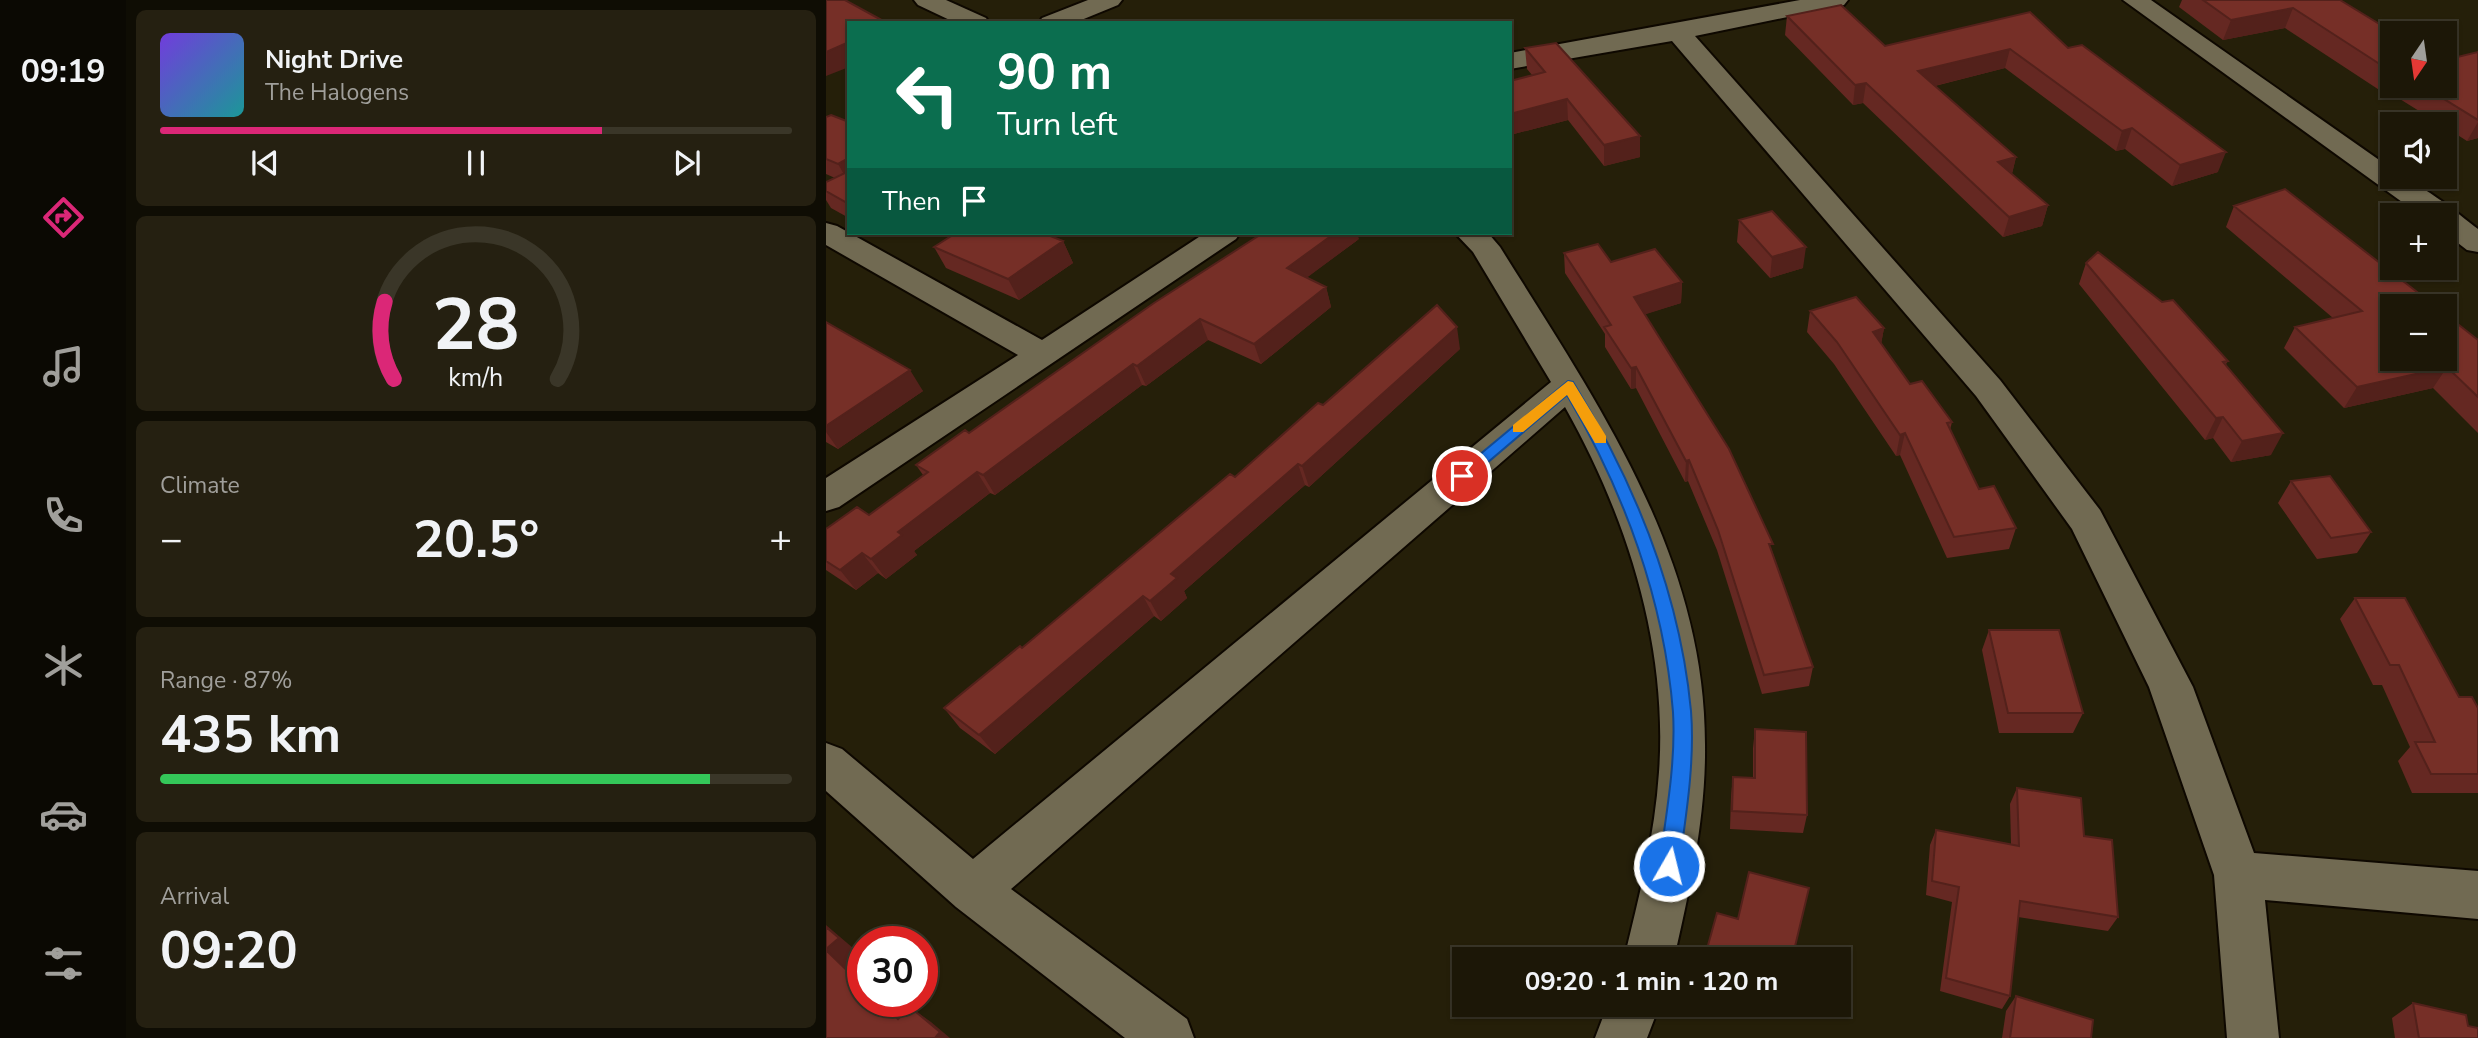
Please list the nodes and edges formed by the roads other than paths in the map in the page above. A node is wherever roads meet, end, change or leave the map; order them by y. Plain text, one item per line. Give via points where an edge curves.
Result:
1 (926, 0) edge
2 (1110, 0) edge
3 (1836, 0) edge
4 (2135, 0) edge
5 (973, 21) edge
6 (1056, 21) edge
7 (1678, 32) junction
8 (1512, 61) edge
9 (2422, 203) edge
10 (2457, 228) edge
11 (826, 232) edge
12 (1222, 235) edge
13 (1472, 235) edge
14 (2478, 243) edge
15 (1043, 355) junction
16 (1568, 386) junction
17 (826, 497) edge
18 (826, 763) edge
19 (2238, 875) junction
20 (973, 890) junction
21 (2478, 895) edge
22 (1652, 947) edge
23 (1629, 1017) edge
24 (1168, 1038) edge
25 (1621, 1038) edge
26 (2253, 1038) edge

1 - 5 street
2 - 6 street
3 - 7 street
4 - 9 street
7 - 8 street
7 - 19 street via 1988,388 2086,520 2171,687
10 - 14 street
11 - 15 street
12 - 15 street
13 - 16 street via 1485,247
15 - 17 street
16 - 20 street
16 - 22 street via 1604,444 1628,500 1673,641 1682,714 1679,797
18 - 20 street
19 - 21 street
19 - 26 street
20 - 24 street
23 - 25 street

